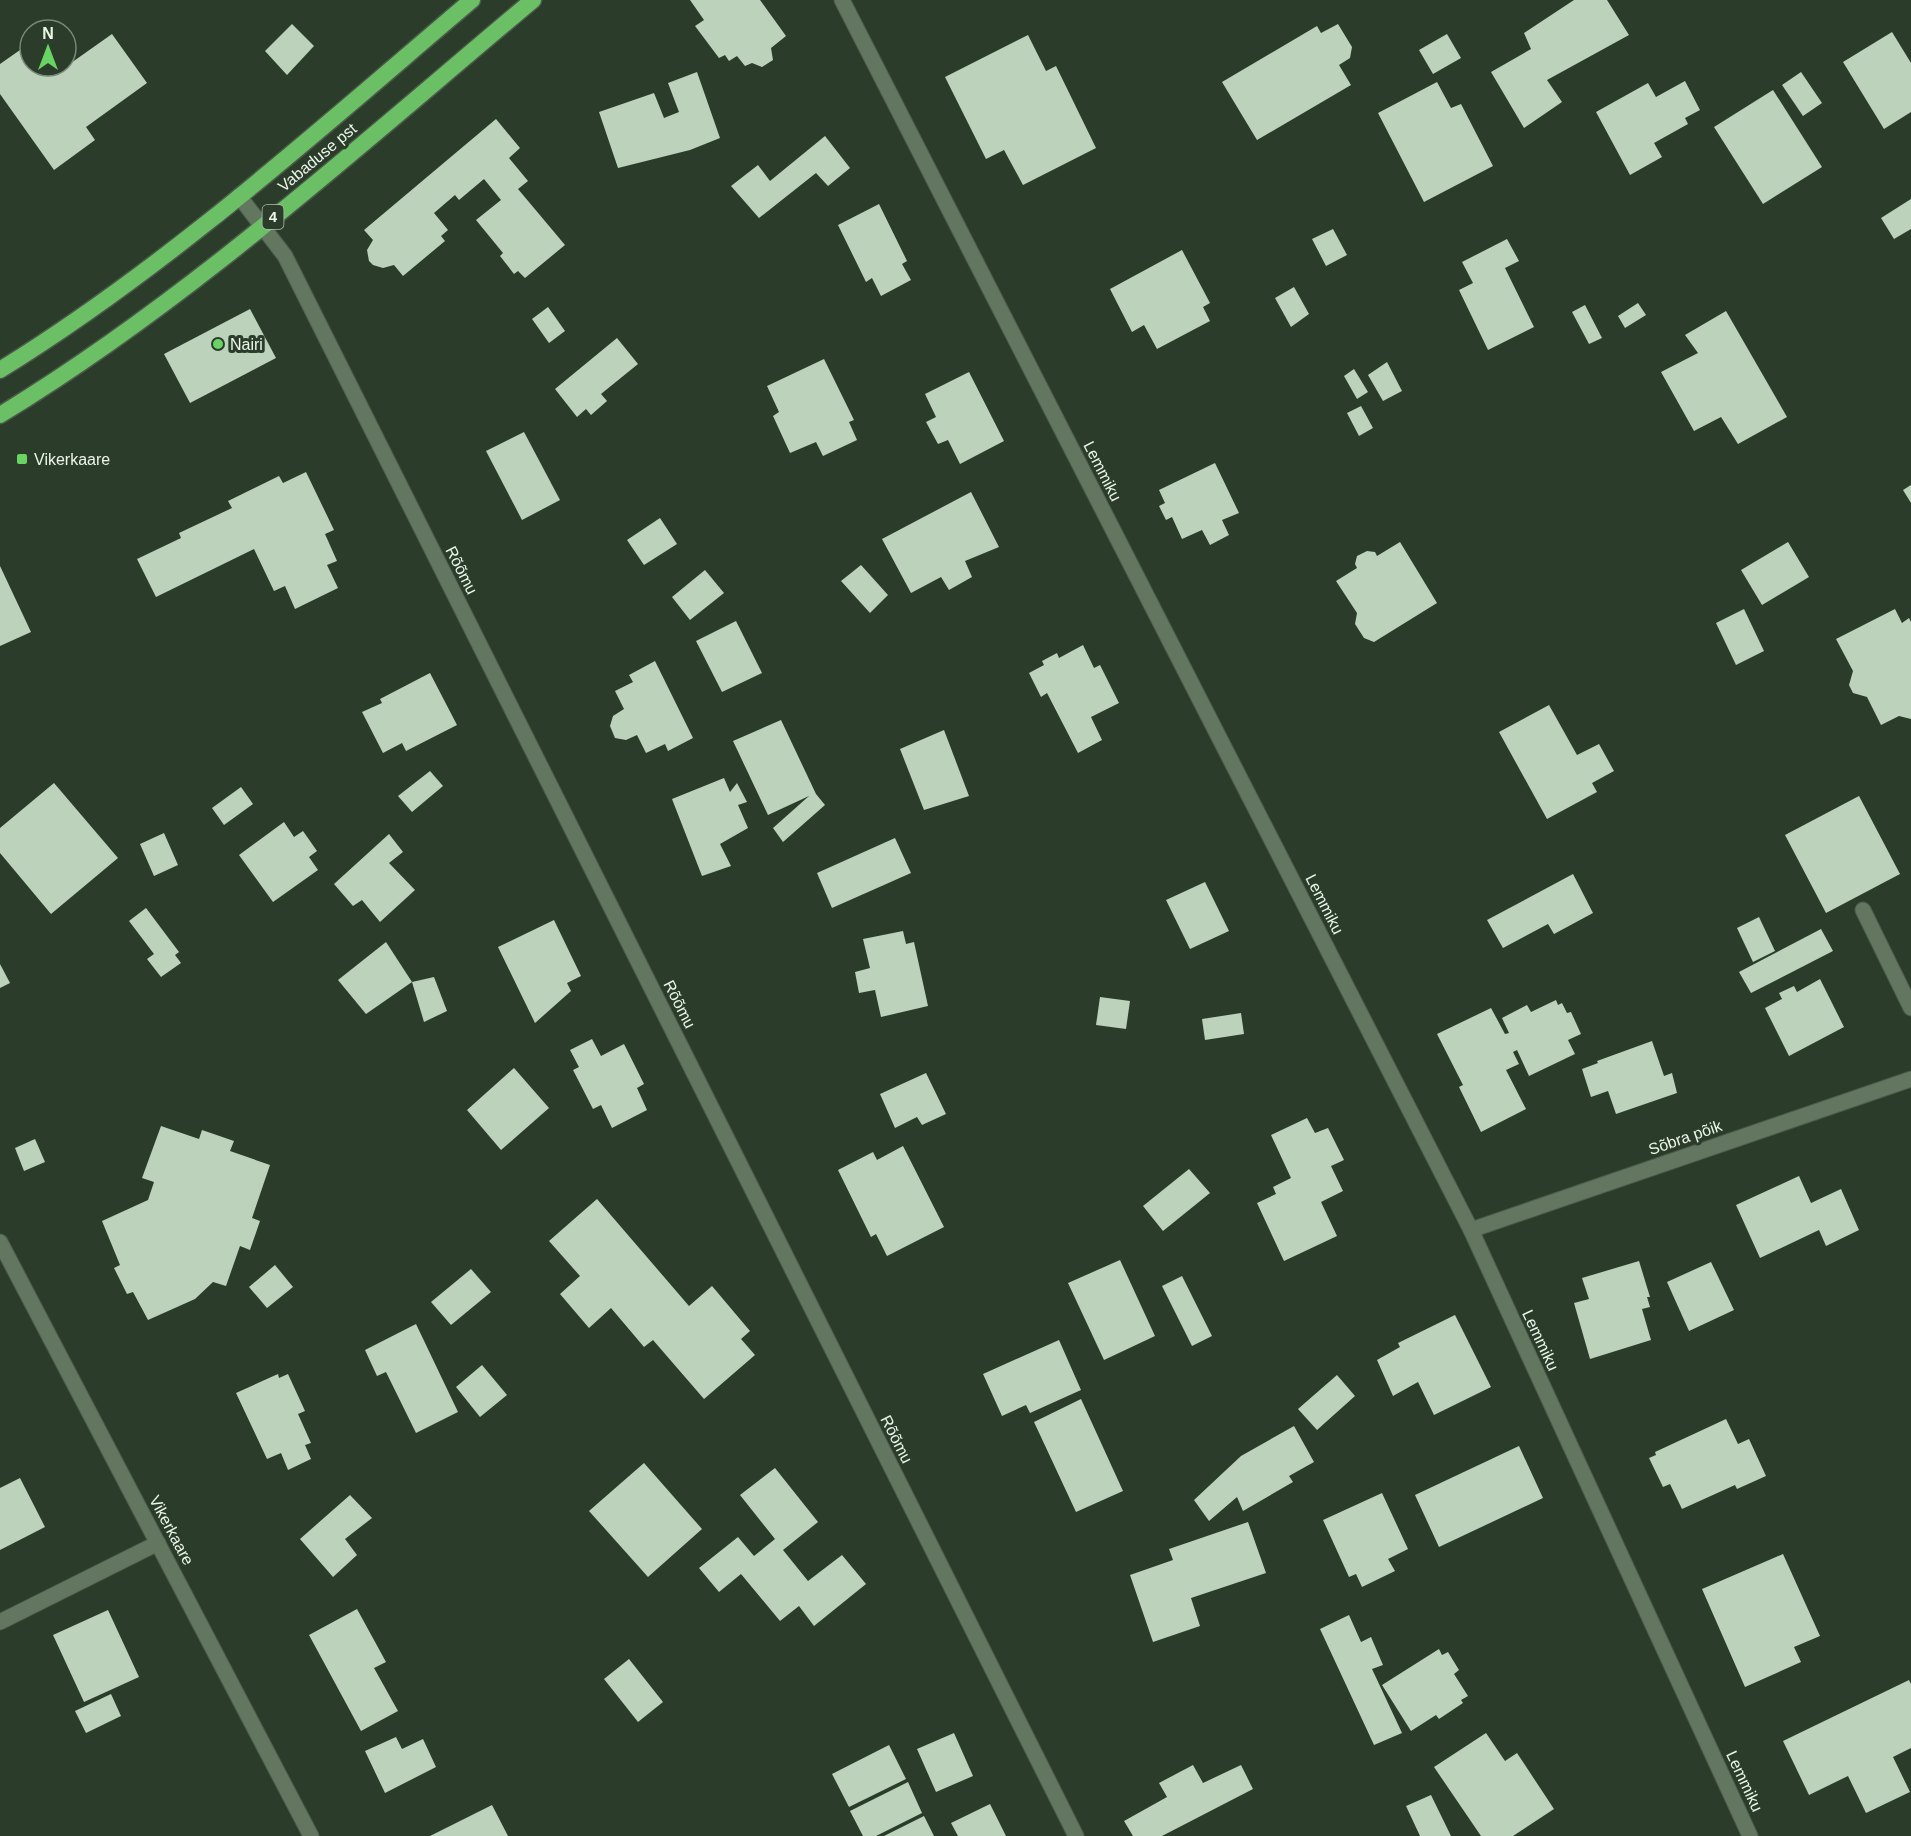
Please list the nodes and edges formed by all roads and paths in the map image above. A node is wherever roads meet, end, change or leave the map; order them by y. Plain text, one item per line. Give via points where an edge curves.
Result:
1 (472, 0) edge
2 (533, 0) edge
3 (842, 0) edge
4 (239, 196) junction
5 (262, 226) junction
6 (0, 370) edge
7 (0, 415) edge
8 (1863, 910) dead end
9 (1911, 1008) edge
10 (1911, 1079) edge
11 (1471, 1230) junction
12 (0, 1242) edge
13 (158, 1544) junction
14 (0, 1622) edge
15 (311, 1836) edge
16 (1076, 1836) edge
17 (1750, 1836) edge

1 - 4 highway, Vabaduse pst / 4
2 - 5 highway, Vabaduse pst / 4
3 - 11 street, Lemmiku
4 - 5 street, Rõõmu
4 - 6 highway, Vabaduse pst / 4 via 97,306
5 - 7 highway, Vabaduse pst / 4 via 122,335
5 - 16 street, Rõõmu via 285,256
8 - 9 street
10 - 11 street, Sõbra põik
11 - 17 street, Lemmiku
12 - 13 street, Vikerkaare
13 - 14 street
13 - 15 street, Vikerkaare

